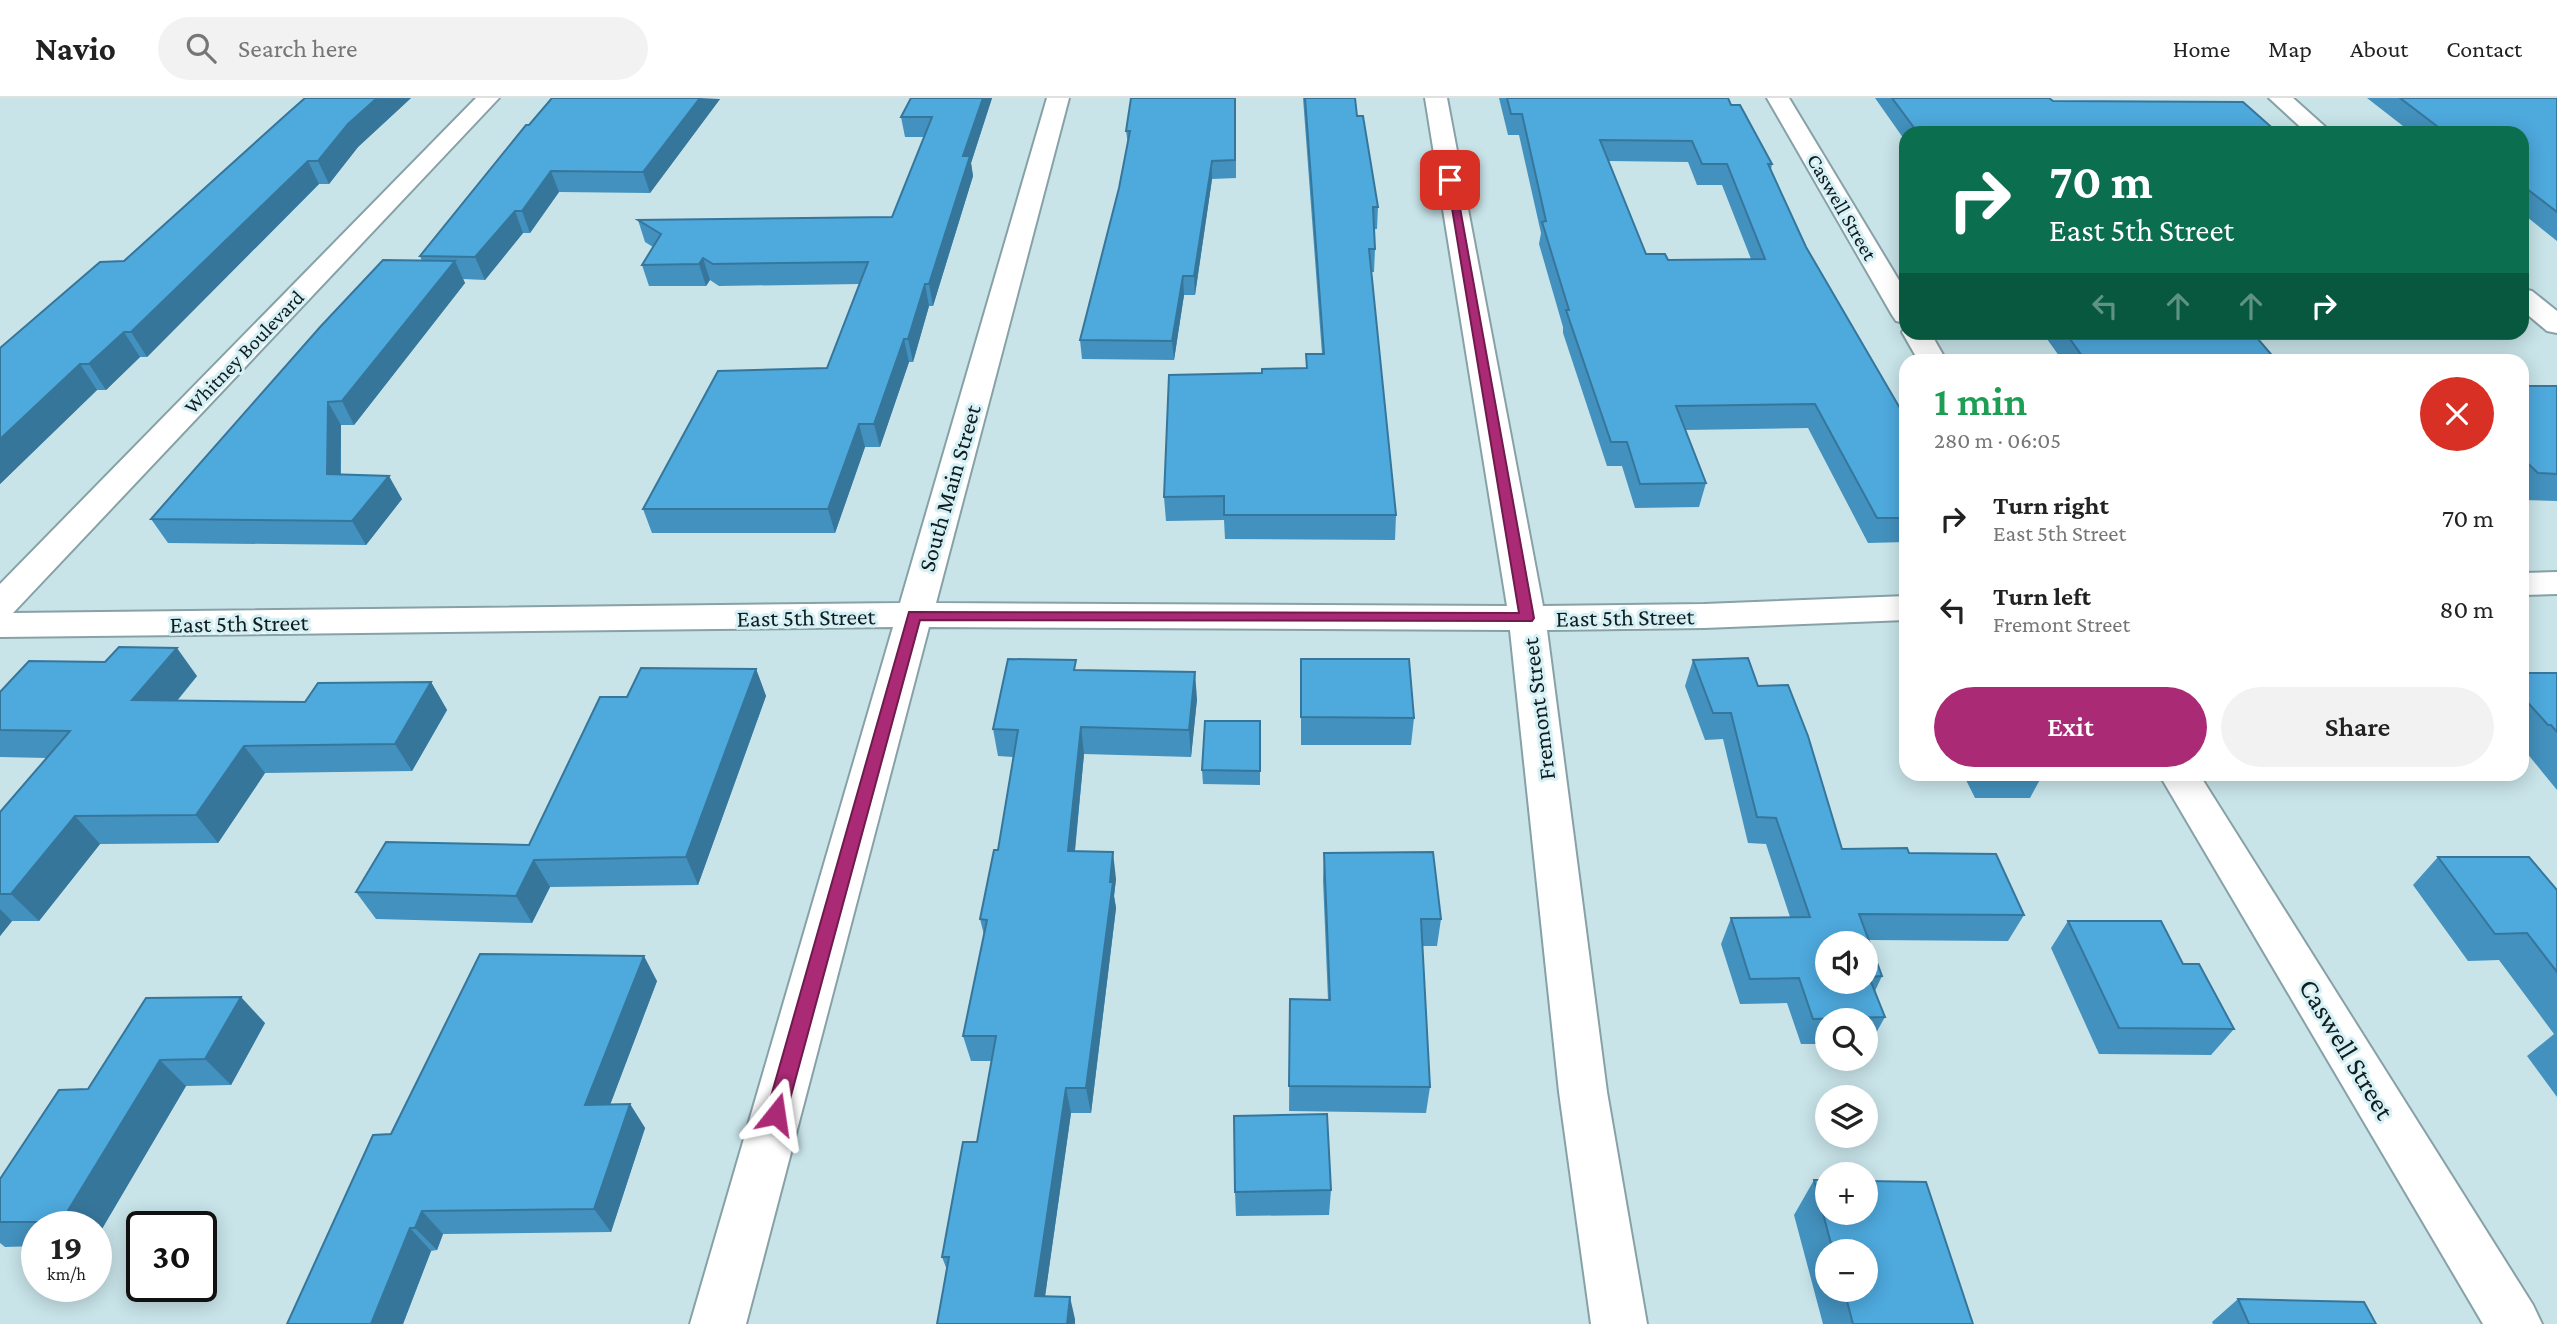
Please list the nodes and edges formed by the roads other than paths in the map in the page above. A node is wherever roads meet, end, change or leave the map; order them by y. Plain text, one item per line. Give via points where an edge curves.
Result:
1 (488, 98) edge
2 (1058, 98) edge
3 (1436, 98) edge
4 (1778, 98) edge
5 (2280, 98) edge
6 (2313, 126) edge
7 (2529, 302) edge
8 (1899, 303) edge
9 (2557, 325) edge
10 (2557, 583) edge
11 (2529, 584) edge
12 (0, 605) edge
13 (1899, 608) edge
14 (914, 615) junction
15 (1527, 618) junction
16 (0, 625) edge
17 (2183, 781) edge
18 (718, 1324) edge
19 (1619, 1324) edge
20 (2514, 1324) edge

1 - 12 street, Whitney Boulevard
2 - 14 street, South Main Street
3 - 15 street, Fremont Street
4 - 8 street, Caswell Street
5 - 6 street
7 - 9 street
10 - 11 street
13 - 15 street, East 5th Street
14 - 15 street, East 5th Street
14 - 16 street, East 5th Street
14 - 18 street, South Main Street
15 - 19 street, Fremont Street via 1583,1092
17 - 20 street, Caswell Street

